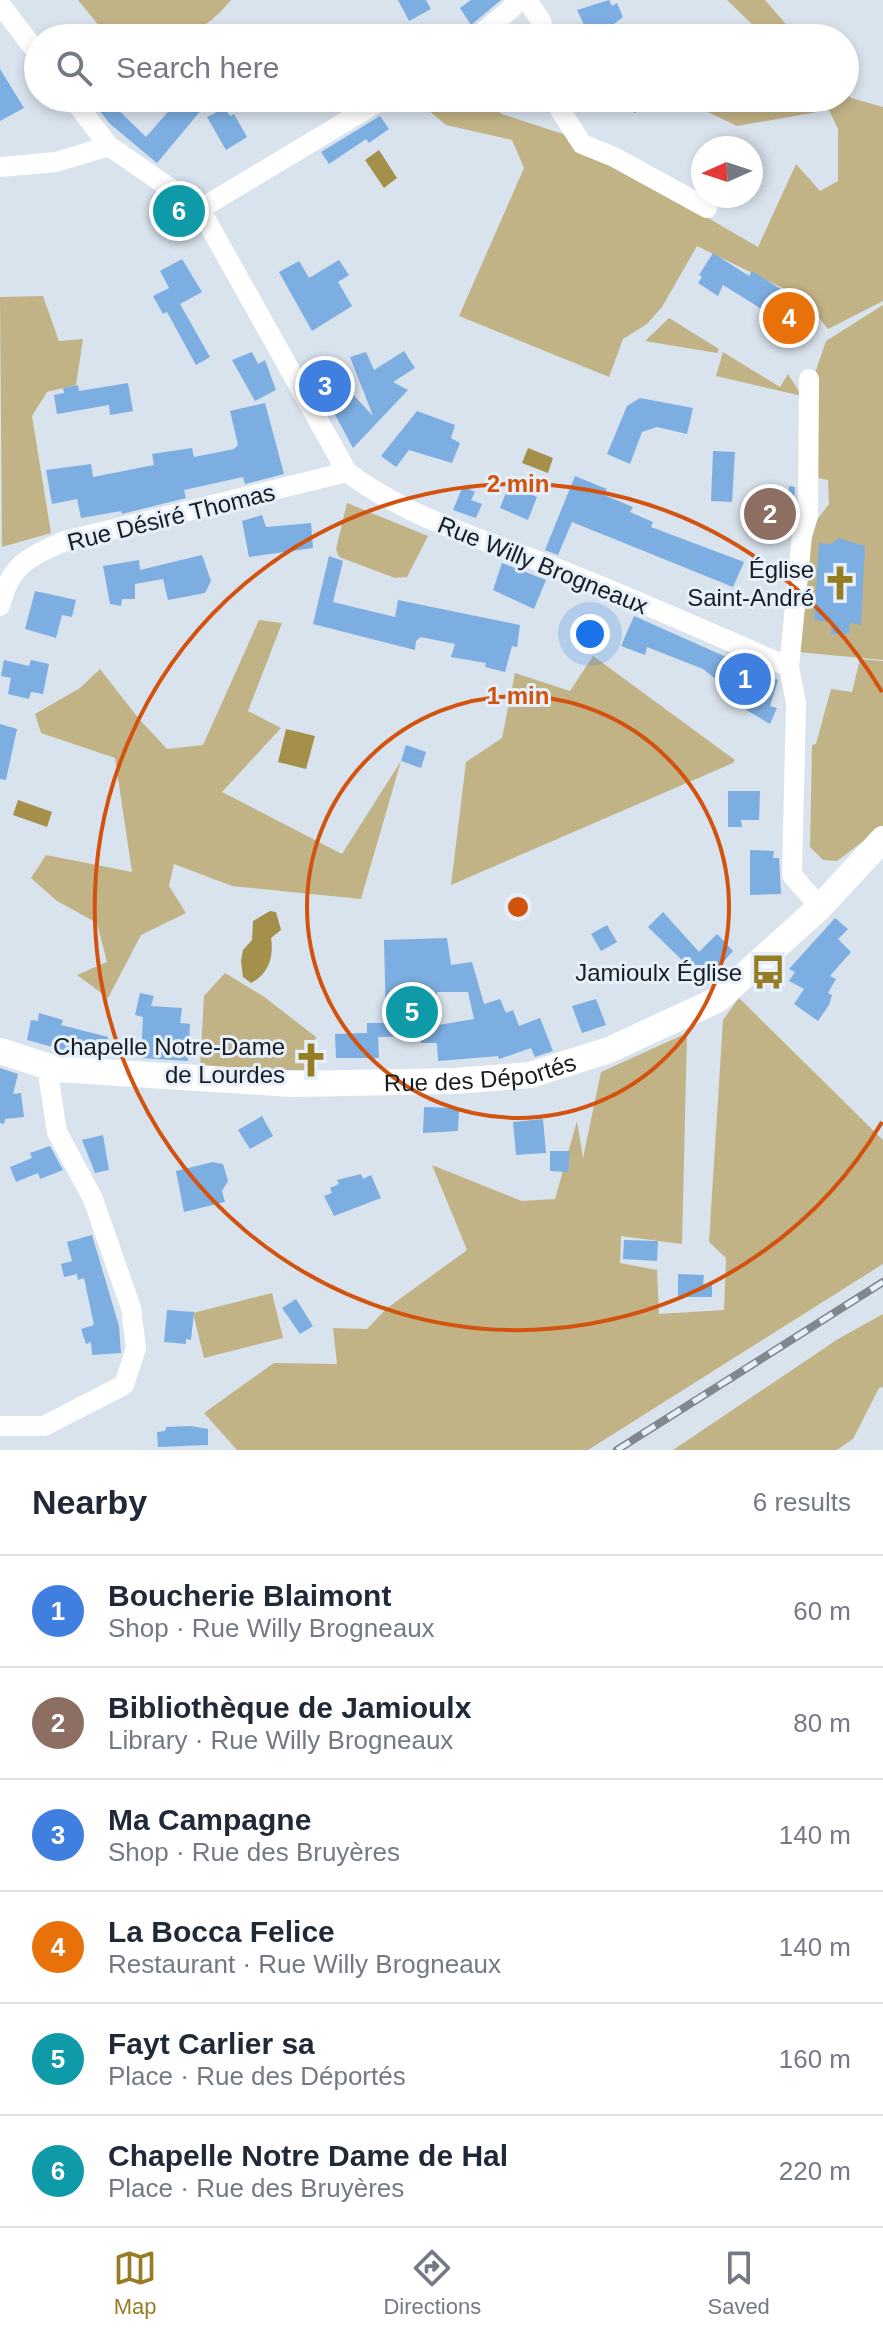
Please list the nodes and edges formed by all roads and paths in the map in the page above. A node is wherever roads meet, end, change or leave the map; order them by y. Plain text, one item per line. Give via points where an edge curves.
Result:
1 (514, 0) edge
2 (527, 0) edge
3 (0, 4) edge
4 (493, 24) edge
5 (542, 24) edge
6 (24, 36) edge
7 (83, 112) edge
8 (362, 112) edge
9 (562, 112) edge
10 (109, 146) junction
11 (0, 167) edge
12 (691, 199) edge
13 (200, 209) junction
14 (809, 379) dead end
15 (347, 472) junction
16 (3, 583) edge
17 (0, 606) edge
18 (789, 667) junction
19 (883, 839) edge
20 (820, 907) junction
21 (0, 1051) edge
22 (56, 1069) junction
23 (0, 1426) edge

1 - 4 street
2 - 5 street
3 - 6 street
7 - 10 street
8 - 13 street
9 - 12 street via 582,144
10 - 11 street via 56,162
10 - 13 street
13 - 15 street
14 - 18 street via 808,516
15 - 16 street, Rue Désiré Thomas via 65,541 27,557
15 - 18 street, Rue Willy Brogneaux via 382,498 428,520
16 - 17 street, Rue Désiré Thomas
18 - 20 street via 796,703 792,875
19 - 20 street, Rue des Déportés
20 - 22 street, Rue des Déportés via 717,1000 609,1050 530,1075 292,1084
21 - 22 street, Rue des Déportés
22 - 23 street via 49,1080 57,1132 93,1199 131,1308 136,1348 124,1385 44,1426

